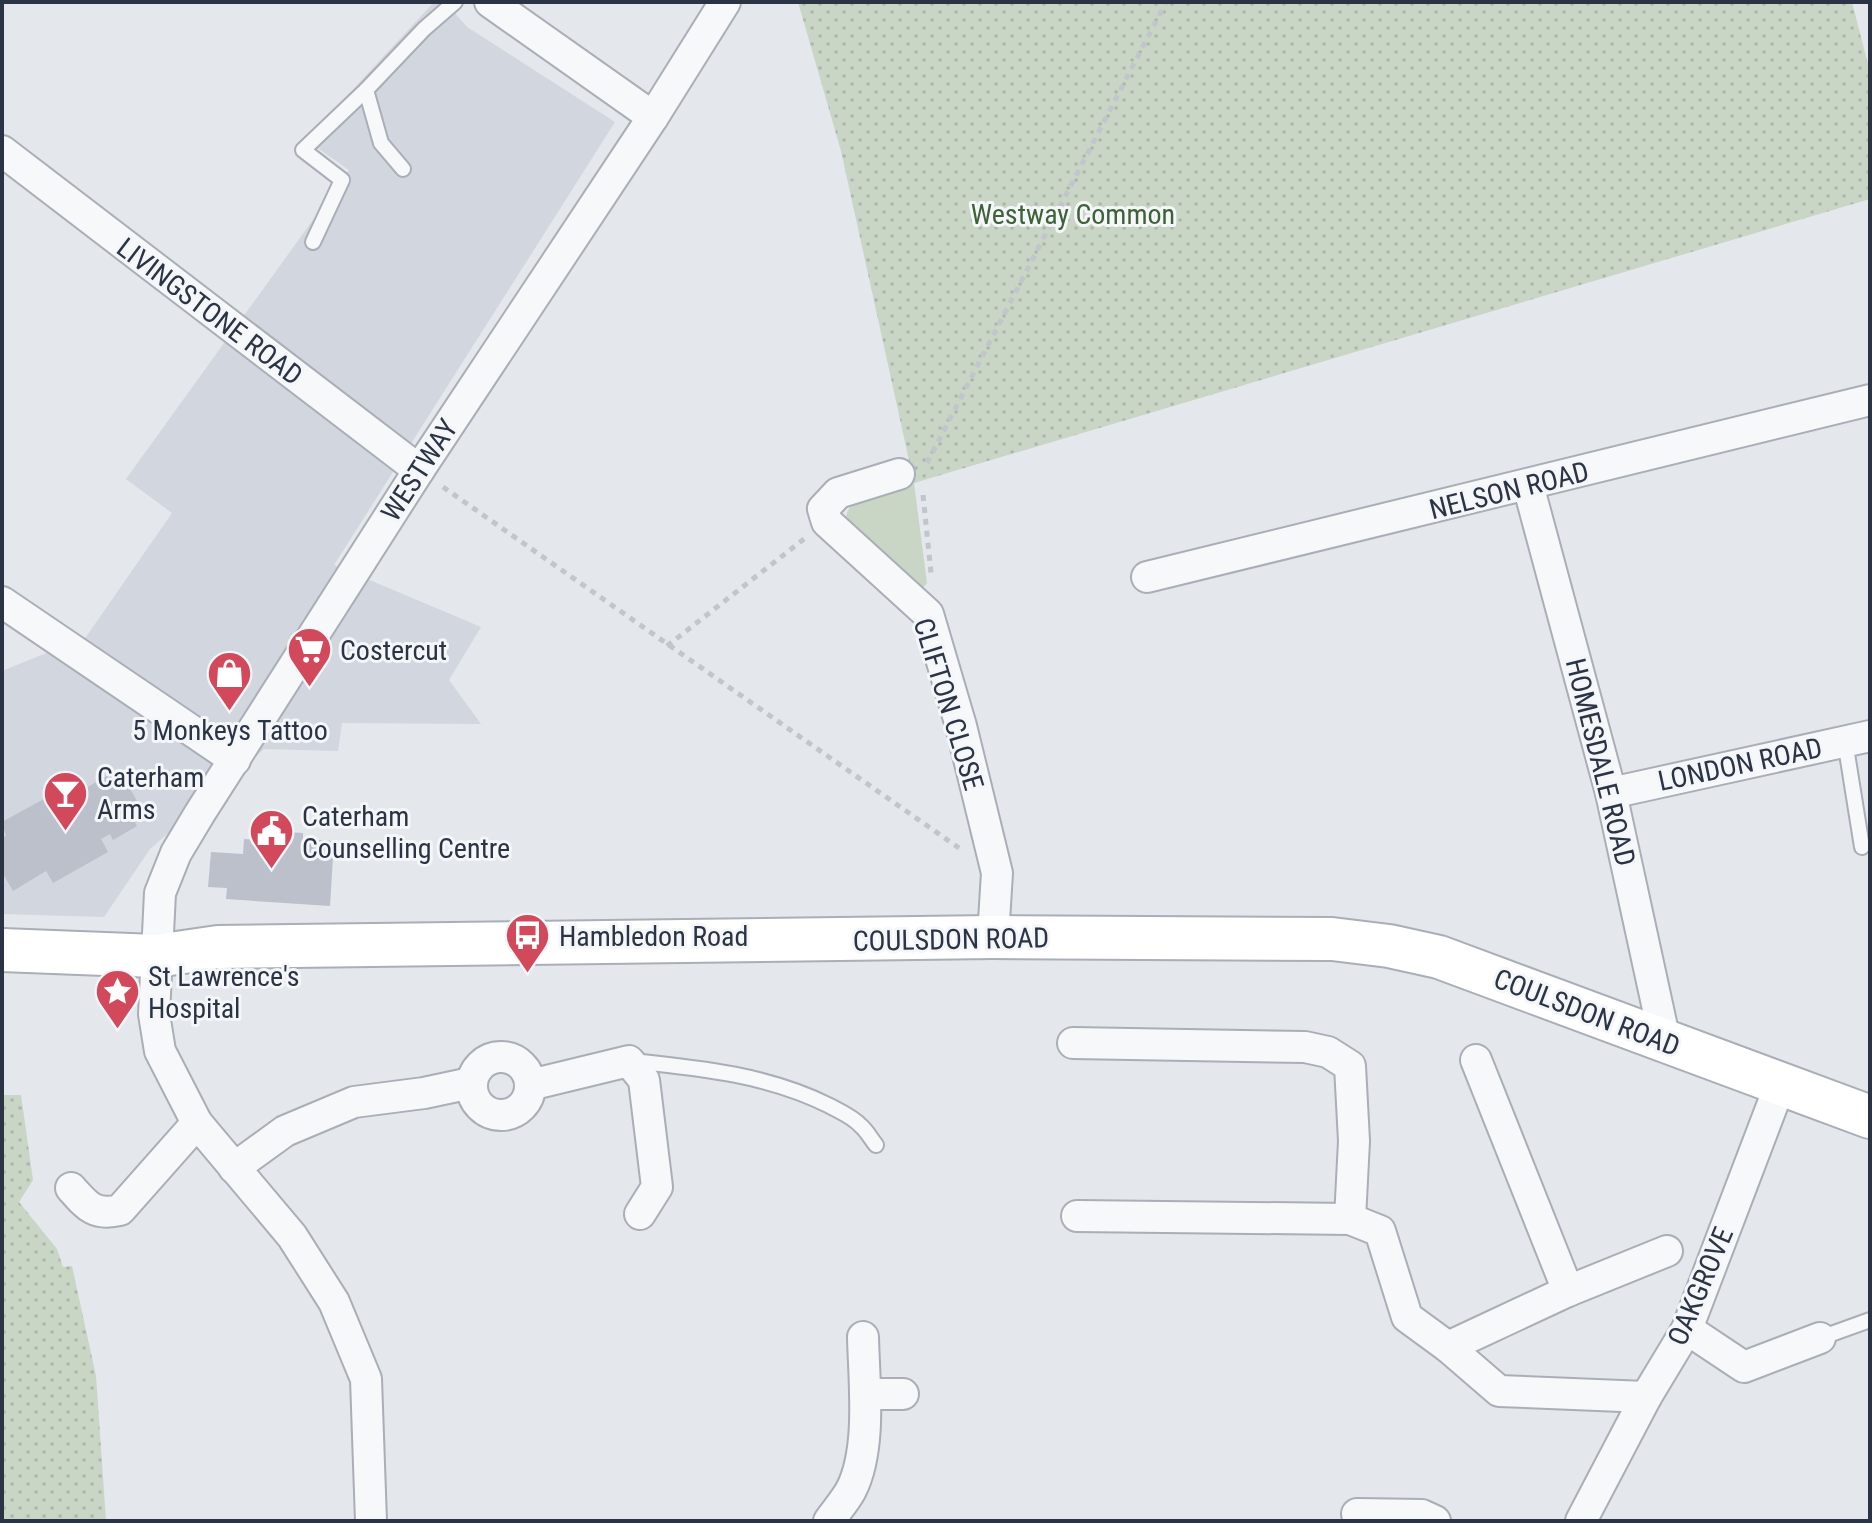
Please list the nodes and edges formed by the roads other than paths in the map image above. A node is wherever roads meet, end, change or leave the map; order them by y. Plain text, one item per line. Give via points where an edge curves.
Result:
1 (455, 2) edge
2 (490, 2) edge
3 (725, 2) edge
4 (366, 90) junction
5 (653, 117) junction
6 (2, 151) edge
7 (403, 169) dead end
8 (313, 242) dead end
9 (1870, 400) edge
10 (419, 470) junction
11 (914, 480) road end
12 (1528, 485) junction
13 (1147, 577) dead end
14 (2, 602) edge
15 (1857, 739) edge
16 (235, 760) junction
17 (1611, 793) junction
18 (1862, 847) dead end
19 (993, 937) junction
20 (2, 950) edge
21 (156, 956) junction
22 (1665, 1041) junction
23 (1073, 1043) dead end
24 (1476, 1060) dead end
25 (629, 1061) junction
26 (471, 1083) junction
27 (530, 1085) junction
28 (1780, 1085) junction
29 (1870, 1117) edge
30 (197, 1123) junction
31 (876, 1145) dead end
32 (234, 1168) junction
33 (71, 1188) dead end
34 (640, 1214) dead end
35 (1077, 1216) dead end
36 (1350, 1219) junction
37 (1667, 1251) dead end
38 (1568, 1291) junction
39 (1870, 1320) edge
40 (1687, 1329) junction
41 (863, 1337) dead end
42 (1820, 1338) joint
43 (1448, 1347) junction
44 (865, 1394) junction
45 (903, 1394) dead end
46 (1646, 1397) junction
47 (1357, 1514) dead end
48 (371, 1521) edge
49 (829, 1521) edge
50 (1435, 1521) edge
51 (1581, 1521) edge

1 - 4 lane
2 - 5 street
3 - 5 street, WESTWAY
4 - 7 lane via 381,143
4 - 8 lane via 303,150 342,180
5 - 10 street, WESTWAY
6 - 10 street, LIVINGSTONE ROAD
9 - 12 street, NELSON ROAD
10 - 16 street, WESTWAY
11 - 19 street, CLIFTON CLOSE via 838,493 816,511 928,614 997,873
12 - 13 street, NELSON ROAD
12 - 17 street, HOMESDALE ROAD
14 - 16 street
15 - 17 street, LONDON ROAD
15 - 18 lane
16 - 21 street, WESTWAY via 176,853 160,893
17 - 22 street, HOMESDALE ROAD
19 - 21 street, COULSDON ROAD via 218,947
19 - 22 street, COULSDON ROAD via 1332,939 1389,946 1439,957
20 - 21 street, COULSDON ROAD
21 - 30 street via 154,1014 160,1051
22 - 28 street, COULSDON ROAD
23 - 36 street via 1305,1047 1328,1052 1350,1066
24 - 38 street
25 - 27 street
25 - 31 lane via 691,1067 804,1093 846,1114
25 - 34 street via 644,1080 657,1187
26 - 27 street via 480,1065 498,1056 516,1060
26 - 27 street via 484,1110 504,1115 524,1104
26 - 32 street via 354,1102 285,1131
28 - 29 street, COULSDON ROAD
28 - 40 street, OAKGROVE
30 - 32 street
30 - 33 street via 120,1210 104,1214 87,1206
32 - 48 street via 301,1249 334,1302 361,1366 366,1379
35 - 36 street
36 - 43 street via 1380,1231 1407,1317
37 - 38 street
38 - 43 street
39 - 42 lane
40 - 42 street via 1744,1367
40 - 46 street, OAKGROVE
41 - 44 street
43 - 46 street via 1499,1391
44 - 45 street
44 - 49 street via 861,1463
46 - 51 street, OAKGROVE
47 - 50 street via 1422,1515

